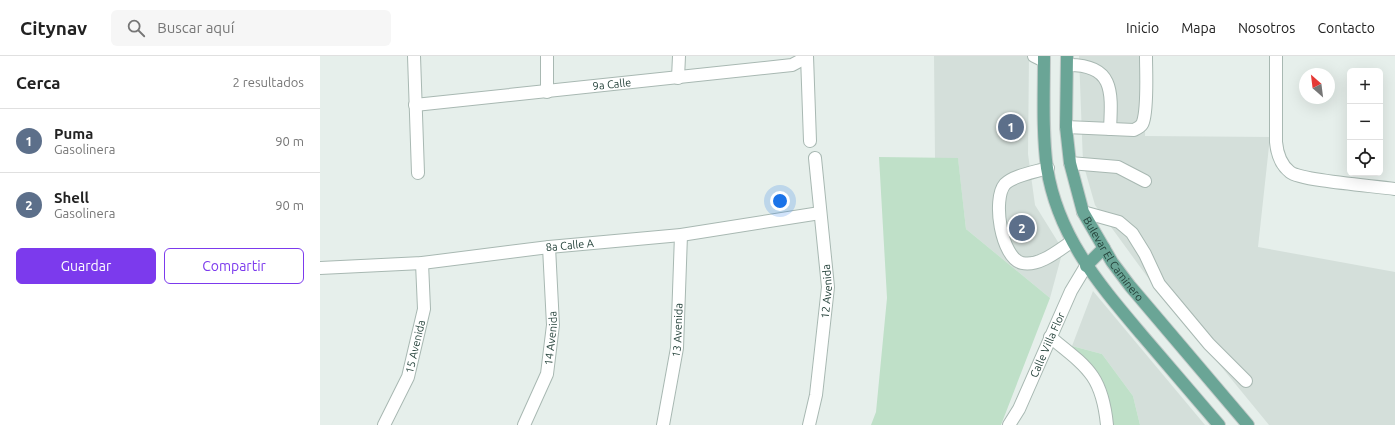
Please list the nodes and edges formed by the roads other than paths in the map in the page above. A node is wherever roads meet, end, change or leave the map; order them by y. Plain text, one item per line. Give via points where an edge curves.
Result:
1 (414, 56) edge
2 (547, 56) edge
3 (679, 56) edge
4 (807, 56) edge
5 (1146, 56) edge
6 (1276, 56) edge
7 (1041, 58) edge
8 (1067, 60) edge
9 (678, 78) junction
10 (547, 92) junction
11 (415, 105) junction
12 (1066, 127) junction
13 (1110, 129) junction
14 (810, 141) dead end
15 (815, 158) dead end
16 (1070, 163) junction
17 (1048, 168) junction
18 (418, 173) dead end
19 (1146, 181) dead end
20 (1395, 189) edge
21 (1083, 212) junction
22 (820, 213) junction
23 (681, 235) junction
24 (1072, 242) junction
25 (549, 247) junction
26 (1104, 248) junction
27 (422, 262) junction
28 (1086, 266) junction
29 (320, 268) edge
30 (1050, 337) junction
31 (1246, 381) dead end
32 (384, 425) edge
33 (524, 425) edge
34 (663, 425) edge
35 (809, 425) edge
36 (1010, 425) edge
37 (1108, 425) edge
38 (1219, 425) edge
39 (1248, 425) edge

1 - 11 street
2 - 10 street
3 - 9 street
4 - 9 street, 9a Calle via 792,65
4 - 14 street
5 - 13 street via 1143,123 1134,130
6 - 20 street via 1276,142 1280,160 1291,173 1299,177
7 - 17 main road, Bulevar El Caminero
8 - 12 main road, Bulevar El Caminero
8 - 13 street via 1102,74 1107,82 1111,102
9 - 10 street, 9a Calle
10 - 11 street, 9a Calle
11 - 18 street
12 - 13 street
12 - 16 main road, Bulevar El Caminero
15 - 22 street, 12 Avenida
16 - 19 street via 1118,167
16 - 21 main road, Bulevar El Caminero
17 - 24 main road, Bulevar El Caminero via 1062,222
17 - 24 street via 1010,180 1004,186 999,201 1000,225 1006,248 1013,258 1022,263 1035,262 1049,257
21 - 26 main road, Bulevar El Caminero
21 - 31 street via 1120,222 1132,233 1159,284 1209,344
22 - 23 street, 8a Calle A
22 - 35 street, 12 Avenida via 828,287 816,395
23 - 25 street, 8a Calle A
23 - 34 street, 13 Avenida via 676,348
24 - 28 main road, Bulevar El Caminero
25 - 27 street, 8a Calle A
25 - 33 street, 14 Avenida via 553,325 547,374
26 - 28 main road
26 - 39 main road, Bulevar El Caminero via 1130,286
27 - 29 street, 8a Calle A
27 - 32 street, 15 Avenida via 424,309 408,377
28 - 30 street, Calle Villa Flor via 1071,291
28 - 38 main road, Bulevar El Caminero
30 - 36 street, Calle Villa Flor
30 - 37 street via 1089,370 1099,385

